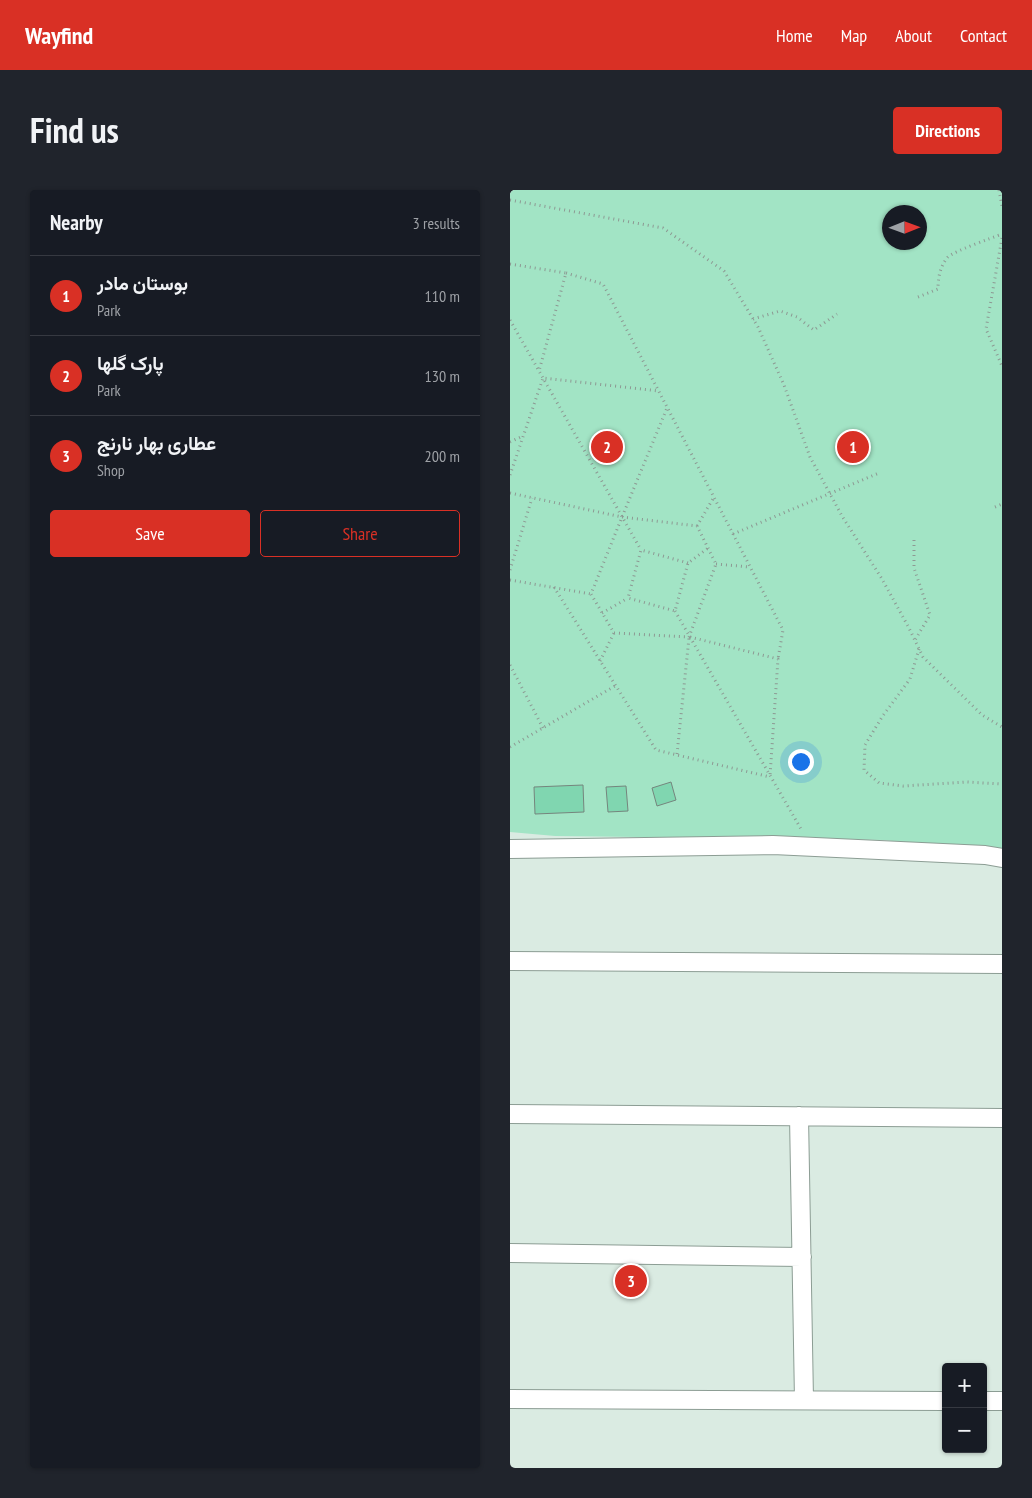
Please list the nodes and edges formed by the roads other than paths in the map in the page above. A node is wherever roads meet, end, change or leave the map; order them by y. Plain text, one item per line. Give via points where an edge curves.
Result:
1 (510, 849) edge
2 (1002, 858) edge
3 (510, 961) edge
4 (1002, 964) edge
5 (510, 1114) edge
6 (800, 1116) junction
7 (1002, 1118) edge
8 (510, 1254) edge
9 (802, 1257) junction
10 (510, 1399) edge
11 (804, 1400) junction
12 (942, 1401) edge
13 (987, 1401) edge
14 (1002, 1402) edge

1 - 2 street via 773,845
3 - 4 street
5 - 6 street
6 - 7 street
6 - 9 street
8 - 9 street
9 - 11 street
10 - 11 street
11 - 12 street
13 - 14 street

